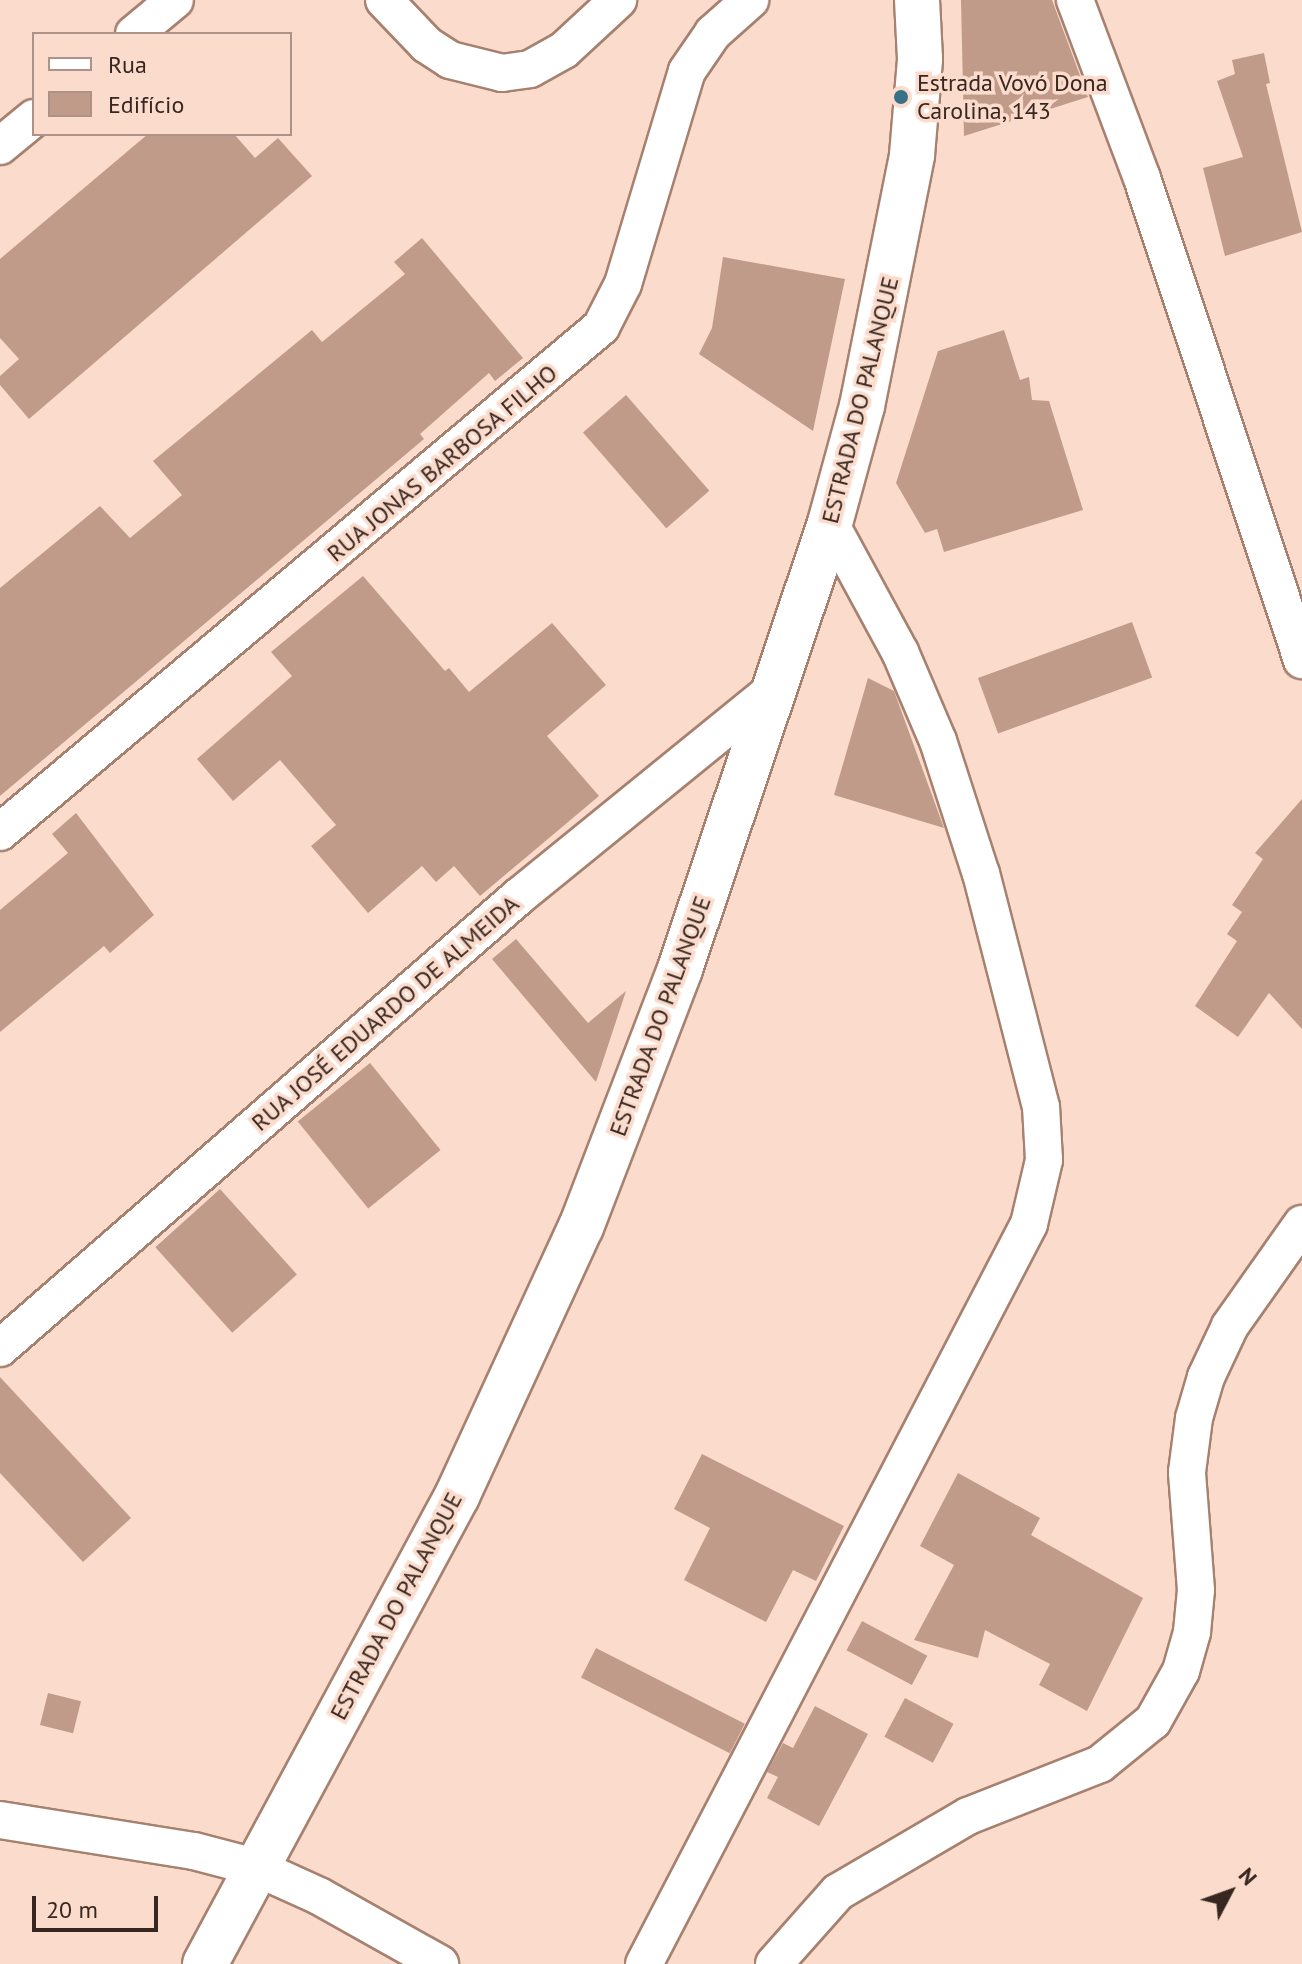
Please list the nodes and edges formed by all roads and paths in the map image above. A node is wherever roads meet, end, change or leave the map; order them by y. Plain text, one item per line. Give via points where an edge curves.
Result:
1 (175, 0) edge
2 (384, 0) edge
3 (618, 0) edge
4 (750, 0) edge
5 (917, 0) edge
6 (1075, 0) edge
7 (136, 32) edge
8 (32, 120) edge
9 (0, 146) edge
10 (830, 523) junction
11 (1289, 586) edge
12 (1302, 660) edge
13 (776, 687) junction
14 (0, 832) edge
15 (1302, 1224) edge
16 (0, 1348) edge
17 (0, 1820) edge
18 (255, 1867) junction
19 (205, 1964) edge
20 (440, 1964) edge
21 (644, 1964) edge
22 (774, 1964) edge

1 - 7 street
2 - 3 street via 427,45 450,60 502,73 530,69 564,50
4 - 14 street, RUA JONAS BARBOSA FILHO via 696,52 687,71 623,284 601,327
5 - 10 street, ESTRADA DO PALANQUE via 920,59 907,184 866,391
6 - 11 street
8 - 9 street
10 - 13 street, ESTRADA DO PALANQUE
10 - 21 street via 900,652 938,741 981,874 1041,1107 1044,1160 1029,1224
11 - 12 street
13 - 16 street, RUA JOSÉ EDUARDO DE ALMEIDA via 518,897
13 - 18 street, ESTRADA DO PALANQUE via 680,969 581,1227 457,1496
15 - 22 street via 1230,1326 1206,1377 1187,1472 1196,1590 1192,1632 1181,1671 1153,1721 1100,1764 968,1816 838,1892
17 - 18 street via 194,1851
18 - 19 street, ESTRADA DO PALANQUE
18 - 20 street

